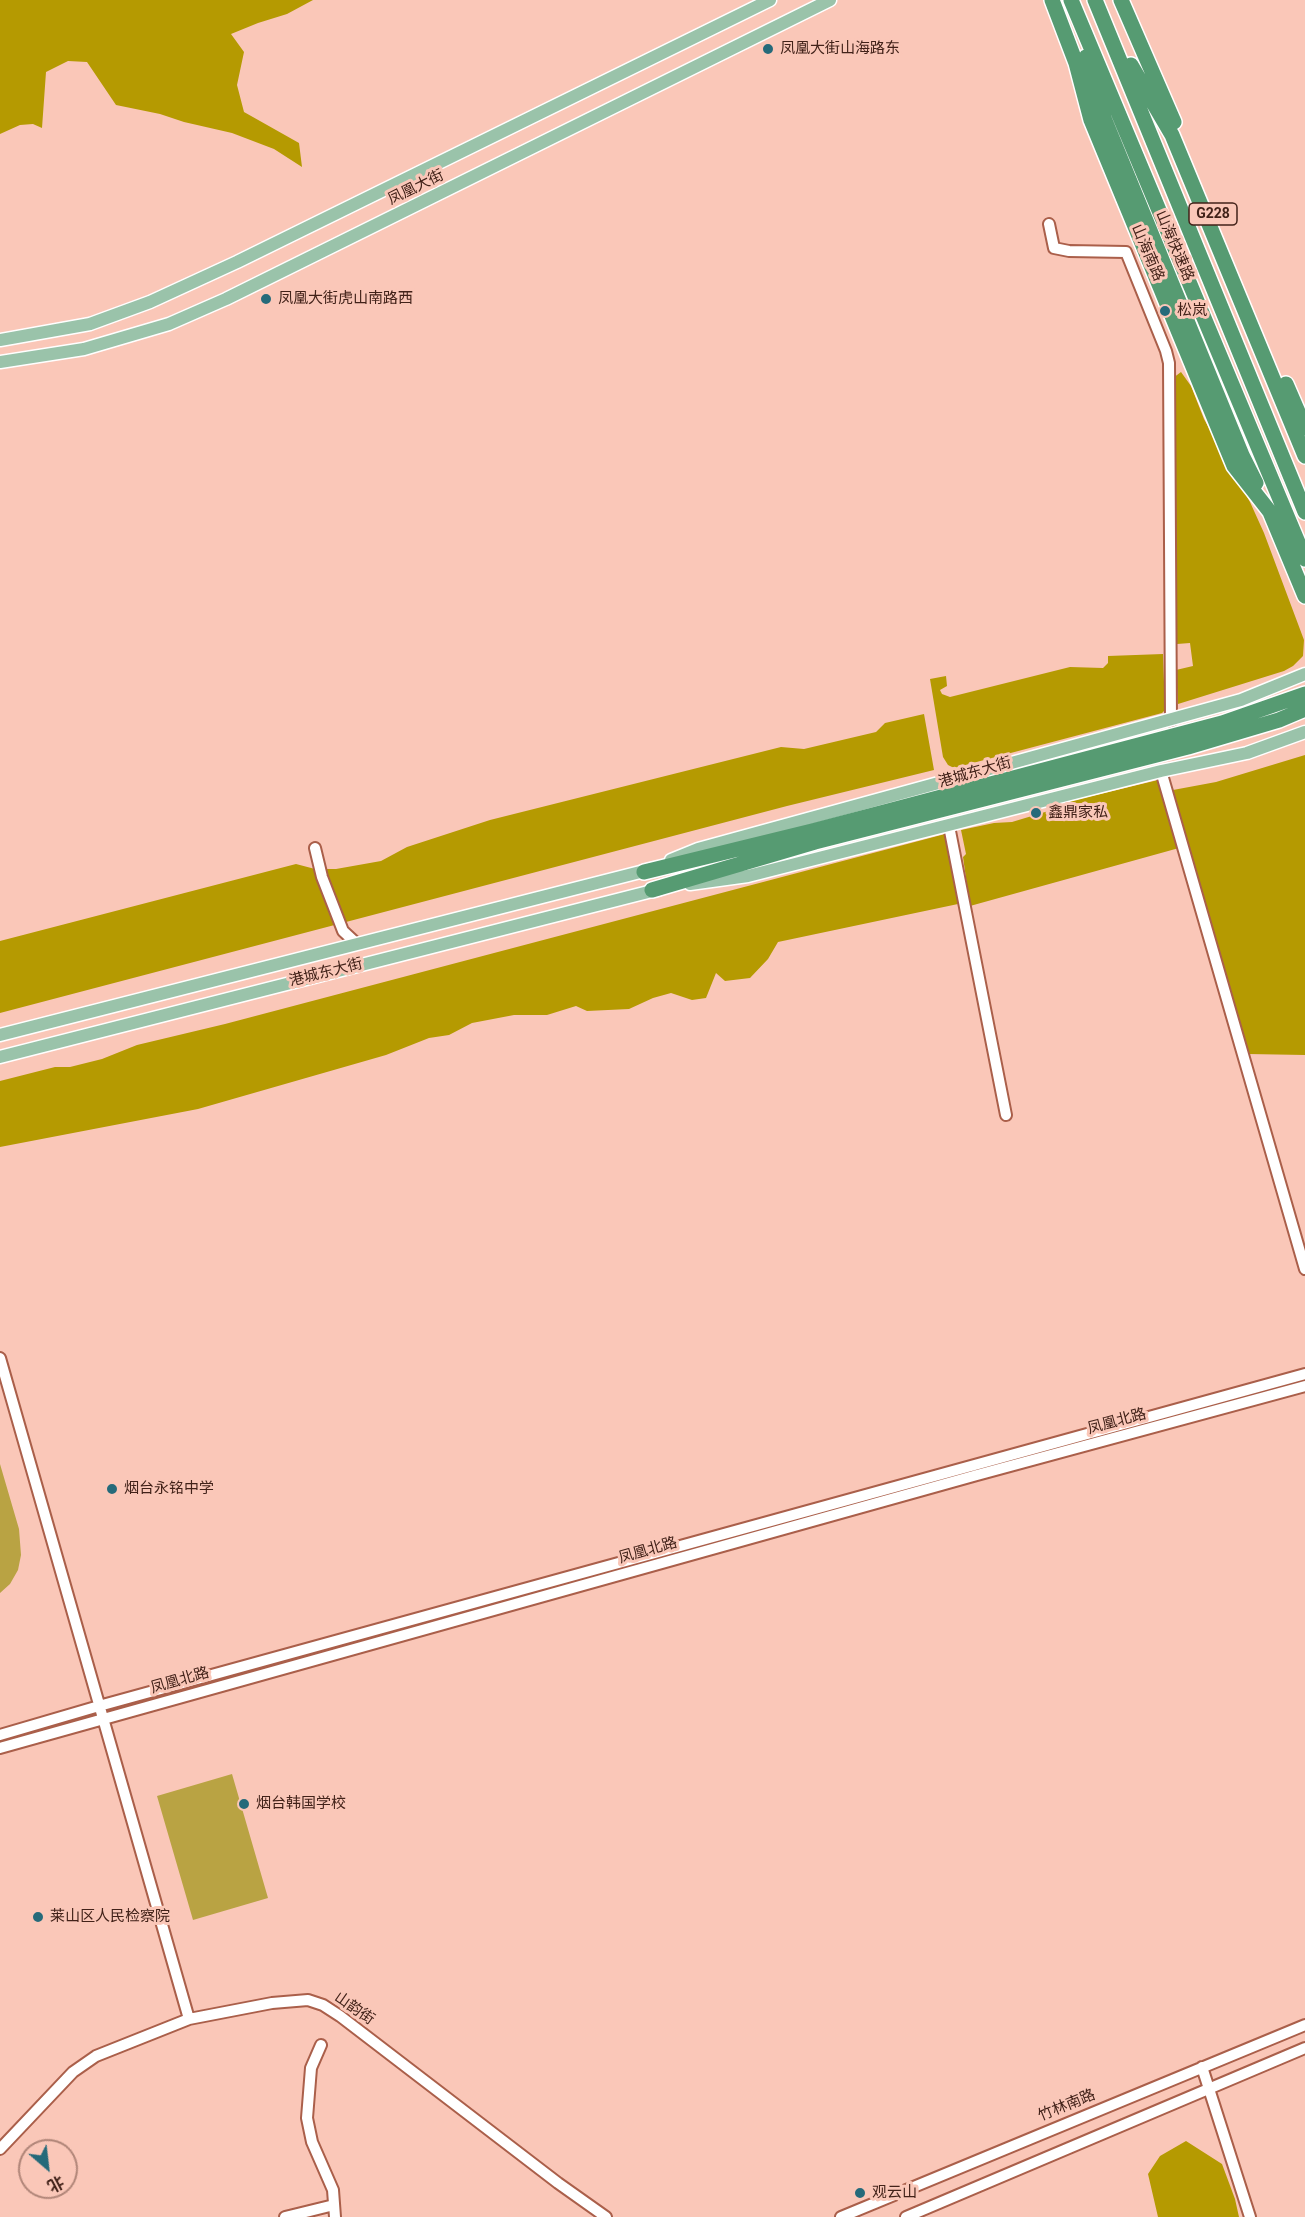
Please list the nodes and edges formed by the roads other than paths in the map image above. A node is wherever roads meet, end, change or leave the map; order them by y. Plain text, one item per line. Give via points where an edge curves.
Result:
1 (770, 0) edge
2 (830, 0) edge
3 (1052, 0) edge
4 (1070, 0) edge
5 (1095, 0) edge
6 (1121, 0) edge
7 (1103, 17) junction
8 (1049, 224) dead end
9 (0, 340) edge
10 (0, 362) edge
11 (1305, 428) edge
12 (1305, 456) edge
13 (1270, 512) junction
14 (1305, 512) edge
15 (1305, 559) edge
16 (1305, 596) edge
17 (1305, 674) edge
18 (1305, 694) edge
19 (1305, 709) edge
20 (1171, 721) junction
21 (1305, 732) edge
22 (1161, 771) junction
23 (1005, 788) junction
24 (949, 826) junction
25 (315, 848) dead end
26 (644, 872) junction
27 (652, 890) junction
28 (357, 944) junction
29 (0, 1035) edge
30 (0, 1057) edge
31 (1006, 1116) dead end
32 (1305, 1269) edge
33 (0, 1358) edge
34 (1305, 1374) edge
35 (1305, 1386) edge
36 (99, 1706) junction
37 (102, 1718) junction
38 (0, 1735) edge
39 (0, 1748) edge
40 (189, 2019) junction
41 (1305, 2025) edge
42 (321, 2045) dead end
43 (1305, 2048) edge
44 (1202, 2067) junction
45 (1208, 2090) junction
46 (0, 2148) edge
47 (334, 2205) junction
48 (285, 2217) edge
49 (335, 2217) edge
50 (606, 2217) edge
51 (841, 2217) edge
52 (906, 2217) edge
53 (1250, 2217) edge

1 - 9 main road, 凤凰大街 via 150,302 90,324
2 - 10 main road, 凤凰大街 via 169,324 84,349
3 - 13 highway, 山海南路 via 1076,63 1091,120 1234,466
4 - 13 highway via 1104,118 1242,455
4 - 15 highway, 山海快速路
5 - 7 highway, 山海快速路
6 - 11 highway, G228
7 - 12 highway via 1172,135
7 - 14 highway, 山海快速路
8 - 20 street via 1054,248 1126,252 1166,351
13 - 16 highway, 山海南路
17 - 20 main road, 港城东大街 via 1241,700
18 - 23 highway, 港城东大街
19 - 23 highway, 港城东大街 via 1188,747
20 - 26 main road, 港城东大街 via 698,849
21 - 22 main road, 港城东大街 via 1247,753
22 - 24 main road, 港城东大街
22 - 32 street
23 - 26 highway, 港城东大街
23 - 27 highway, 港城东大街
24 - 27 main road, 港城东大街 via 748,876
24 - 31 street
25 - 28 street via 343,931
26 - 28 main road, 港城东大街
27 - 30 main road, 港城东大街
28 - 29 main road, 港城东大街
33 - 36 street
34 - 36 street, 凤凰北路
35 - 37 street, 凤凰北路
36 - 37 street
36 - 38 street, 凤凰北路
37 - 39 street, 凤凰北路
37 - 40 street
40 - 46 street, 山韵街 via 96,2056 73,2072
40 - 50 street, 山韵街 via 272,2002 308,2000 323,2005
41 - 44 street, 竹林南路
42 - 47 street via 311,2068 307,2118 312,2142 333,2190
43 - 45 street
44 - 45 street
44 - 51 street, 竹林南路
45 - 52 street
45 - 53 street
47 - 48 street
47 - 49 street

